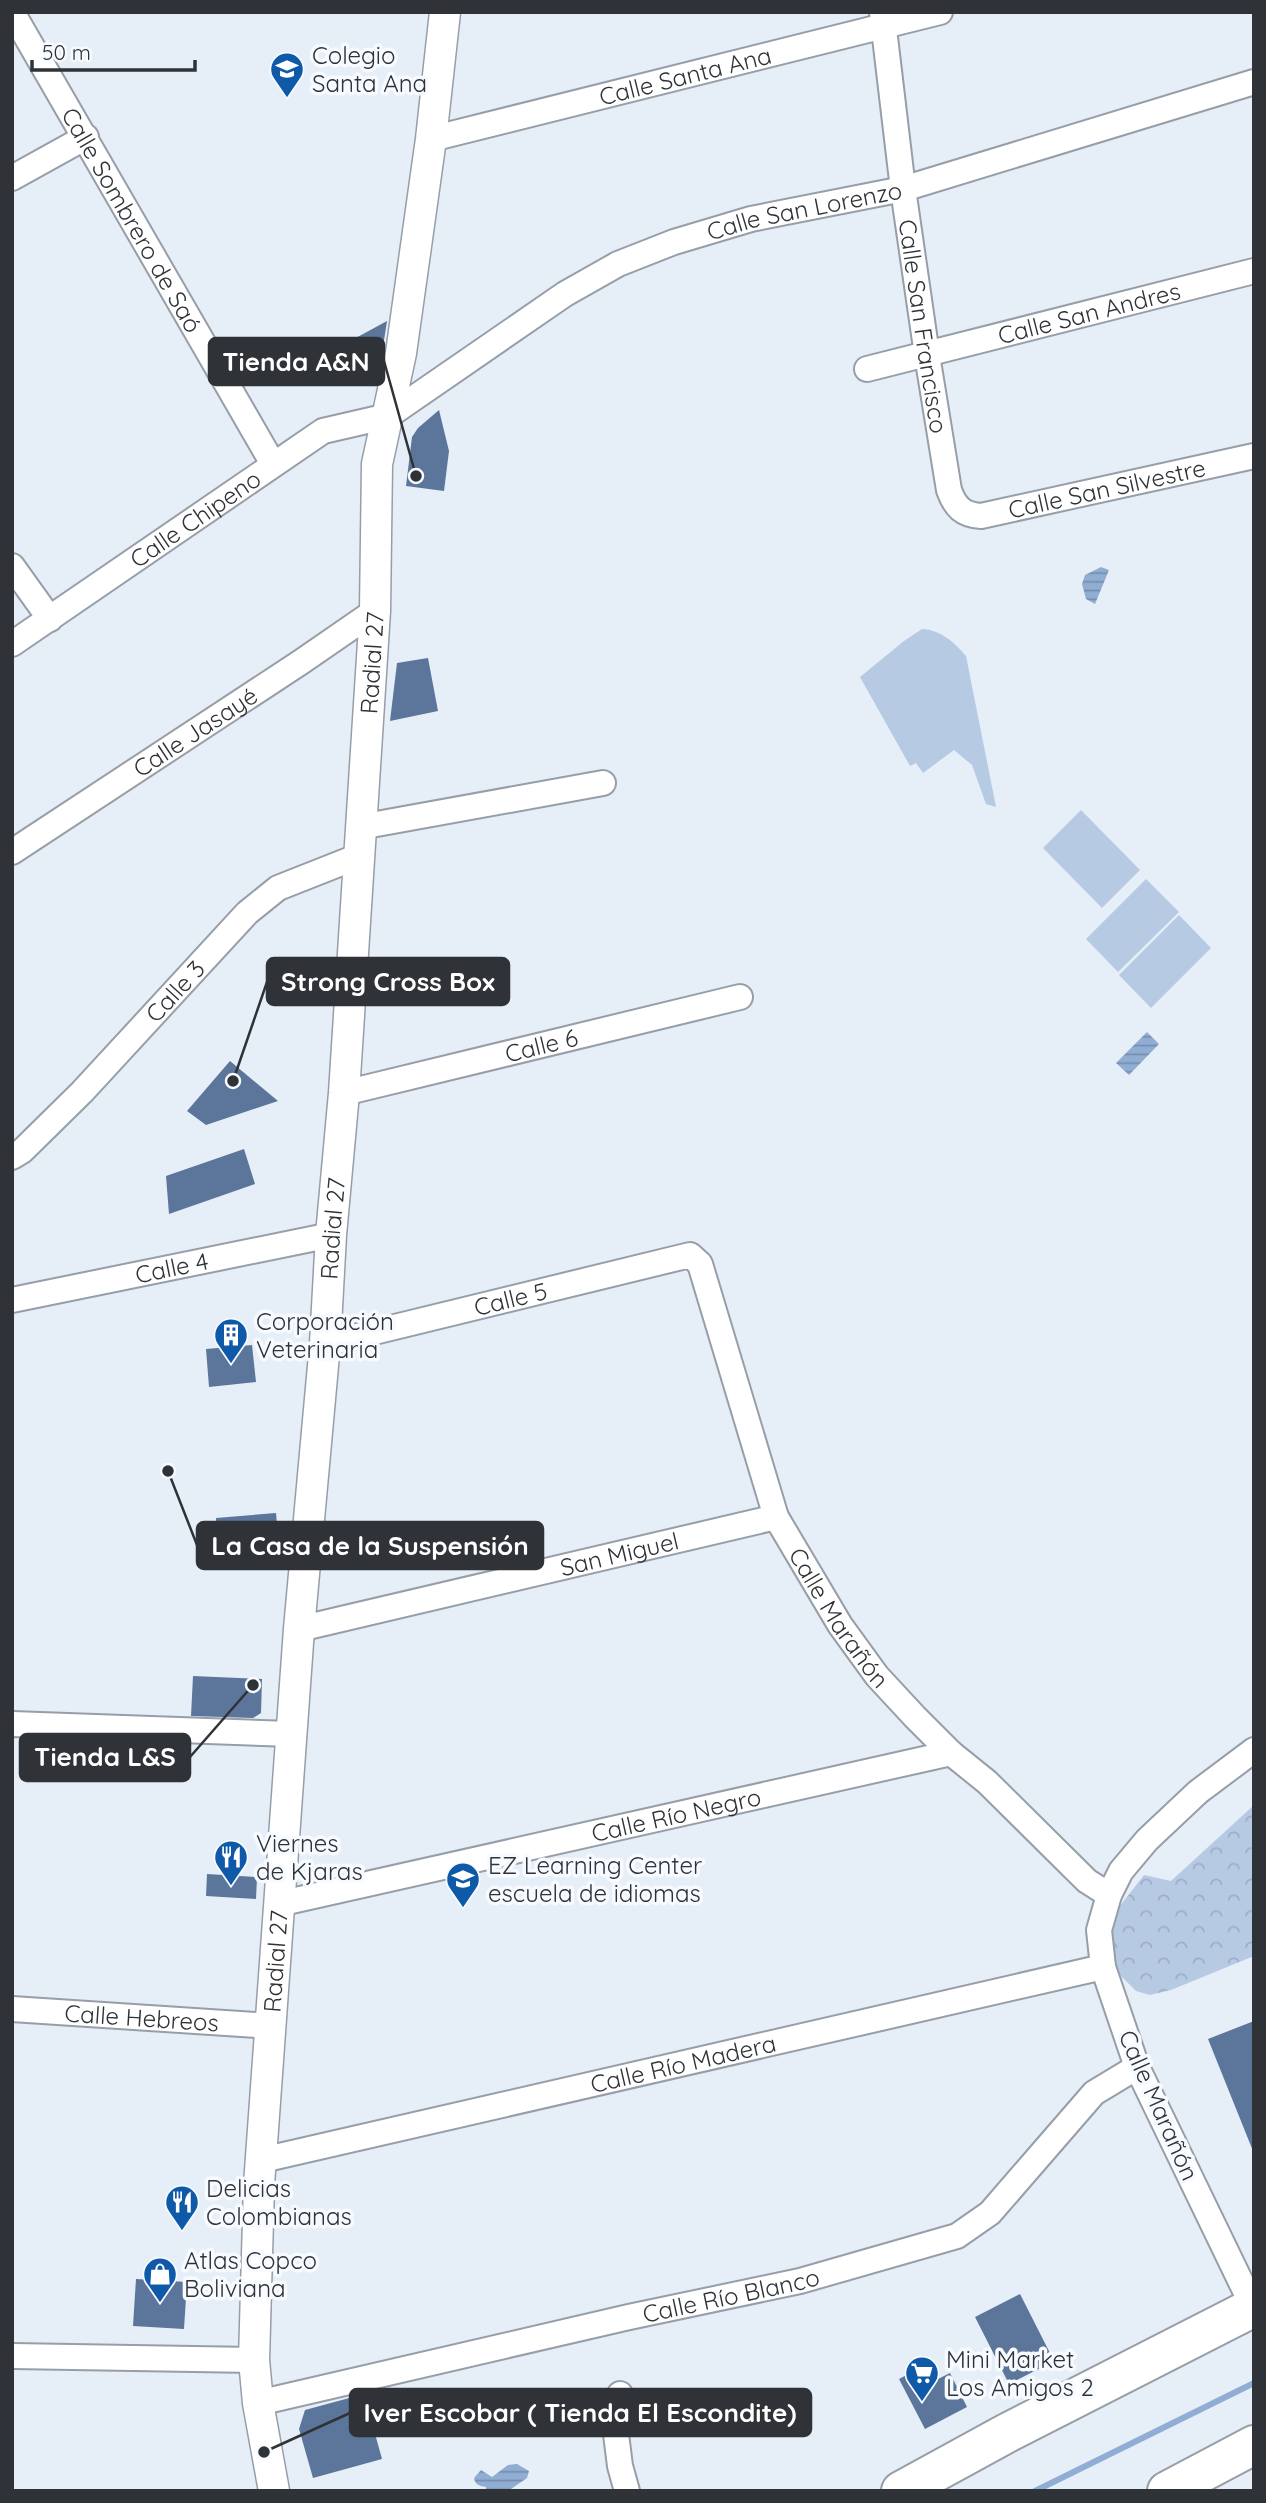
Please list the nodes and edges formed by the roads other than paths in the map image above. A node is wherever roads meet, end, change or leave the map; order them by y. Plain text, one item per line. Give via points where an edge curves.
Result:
1 (12, 12) edge
2 (445, 12) edge
3 (940, 12) edge
4 (883, 19) edge
5 (1254, 82) edge
6 (86, 137) junction
7 (431, 139) junction
8 (12, 178) edge
9 (903, 189) junction
10 (1254, 271) edge
11 (927, 355) junction
12 (867, 369) dead end
13 (388, 416) junction
14 (1254, 456) edge
15 (273, 464) junction
16 (961, 511) joint
17 (12, 566) edge
18 (375, 611) junction
19 (50, 619) junction
20 (12, 644) edge
21 (603, 783) dead end
22 (360, 842) junction
23 (12, 852) edge
24 (740, 997) dead end
25 (344, 1093) junction
26 (12, 1157) edge
27 (331, 1235) junction
28 (695, 1258) joint
29 (12, 1300) edge
30 (325, 1344) junction
31 (776, 1517) junction
32 (299, 1629) junction
33 (12, 1724) edge
34 (291, 1734) junction
35 (1254, 1750) edge
36 (951, 1753) junction
37 (1109, 1895) junction
38 (278, 1904) junction
39 (1103, 1967) junction
40 (12, 2009) edge
41 (271, 2026) junction
42 (1138, 2067) junction
43 (262, 2160) junction
44 (1254, 2307) edge
45 (1254, 2335) edge
46 (12, 2356) edge
47 (254, 2360) junction
48 (1092, 2391) junction
49 (620, 2394) dead end
50 (257, 2403) junction
51 (1254, 2445) edge
52 (274, 2491) edge
53 (626, 2491) edge
54 (901, 2491) edge
55 (1167, 2491) edge

1 - 6 street, Calle Sombrero de Saó
2 - 7 street, Radial 27
3 - 4 street, Calle Santa Ana
4 - 7 street, Calle Santa Ana
4 - 9 street, Calle San Francisco
5 - 9 street, Calle San Lorenzo
6 - 8 street
6 - 15 street, Calle Sombrero de Saó
7 - 13 street, Radial 27
9 - 11 street, Calle San Francisco
9 - 13 street, Calle San Lorenzo via 751,219 618,264 565,294
10 - 11 street, Calle San Andres
11 - 12 street, Calle San Andres
11 - 16 street, Calle San Francisco via 950,490
13 - 15 street, Calle Chipeno via 323,431
13 - 18 street, Radial 27 via 377,464
14 - 16 street, Calle San Silvestre via 981,516
15 - 19 street, Calle Chipeno
17 - 19 street
18 - 22 street, Radial 27
18 - 23 street, Calle Jasayé
19 - 20 street, Calle Chipeno
21 - 22 street, Calle 3
22 - 25 street, Radial 27
22 - 26 street, Calle 3 via 278,888 247,913 82,1092
24 - 25 street, Calle 6
25 - 27 street, Radial 27
27 - 29 street, Calle 4
27 - 30 street, Radial 27
28 - 30 street, Calle 5 via 690,1255
28 - 31 street, Calle Marañón
30 - 32 street, Radial 27
31 - 32 street, San Miguel
31 - 36 street, Calle Marañón via 840,1625 877,1676
32 - 34 street, Radial 27
33 - 34 street
34 - 38 street, Radial 27
35 - 37 street, Calle Marañón via 1198,1792 1147,1840 1121,1871
36 - 37 street, Calle Marañón via 987,1782 1087,1881
36 - 38 street, Calle Río Negro
37 - 39 street, Calle Marañón via 1098,1930
38 - 41 street, Radial 27
39 - 42 street, Calle Marañón
39 - 43 street, Calle Río Madera
40 - 41 street, Calle Hebreos
41 - 43 street, Radial 27
42 - 44 street, Calle Marañón
42 - 50 street, Calle Río Blanco via 1094,2093 990,2213 957,2236 800,2281
43 - 47 street, Radial 27
44 - 48 highway
45 - 48 highway
46 - 47 street
47 - 50 street, Radial 27
48 - 54 highway
49 - 53 street via 614,2418
50 - 52 street, Radial 27
51 - 55 highway

